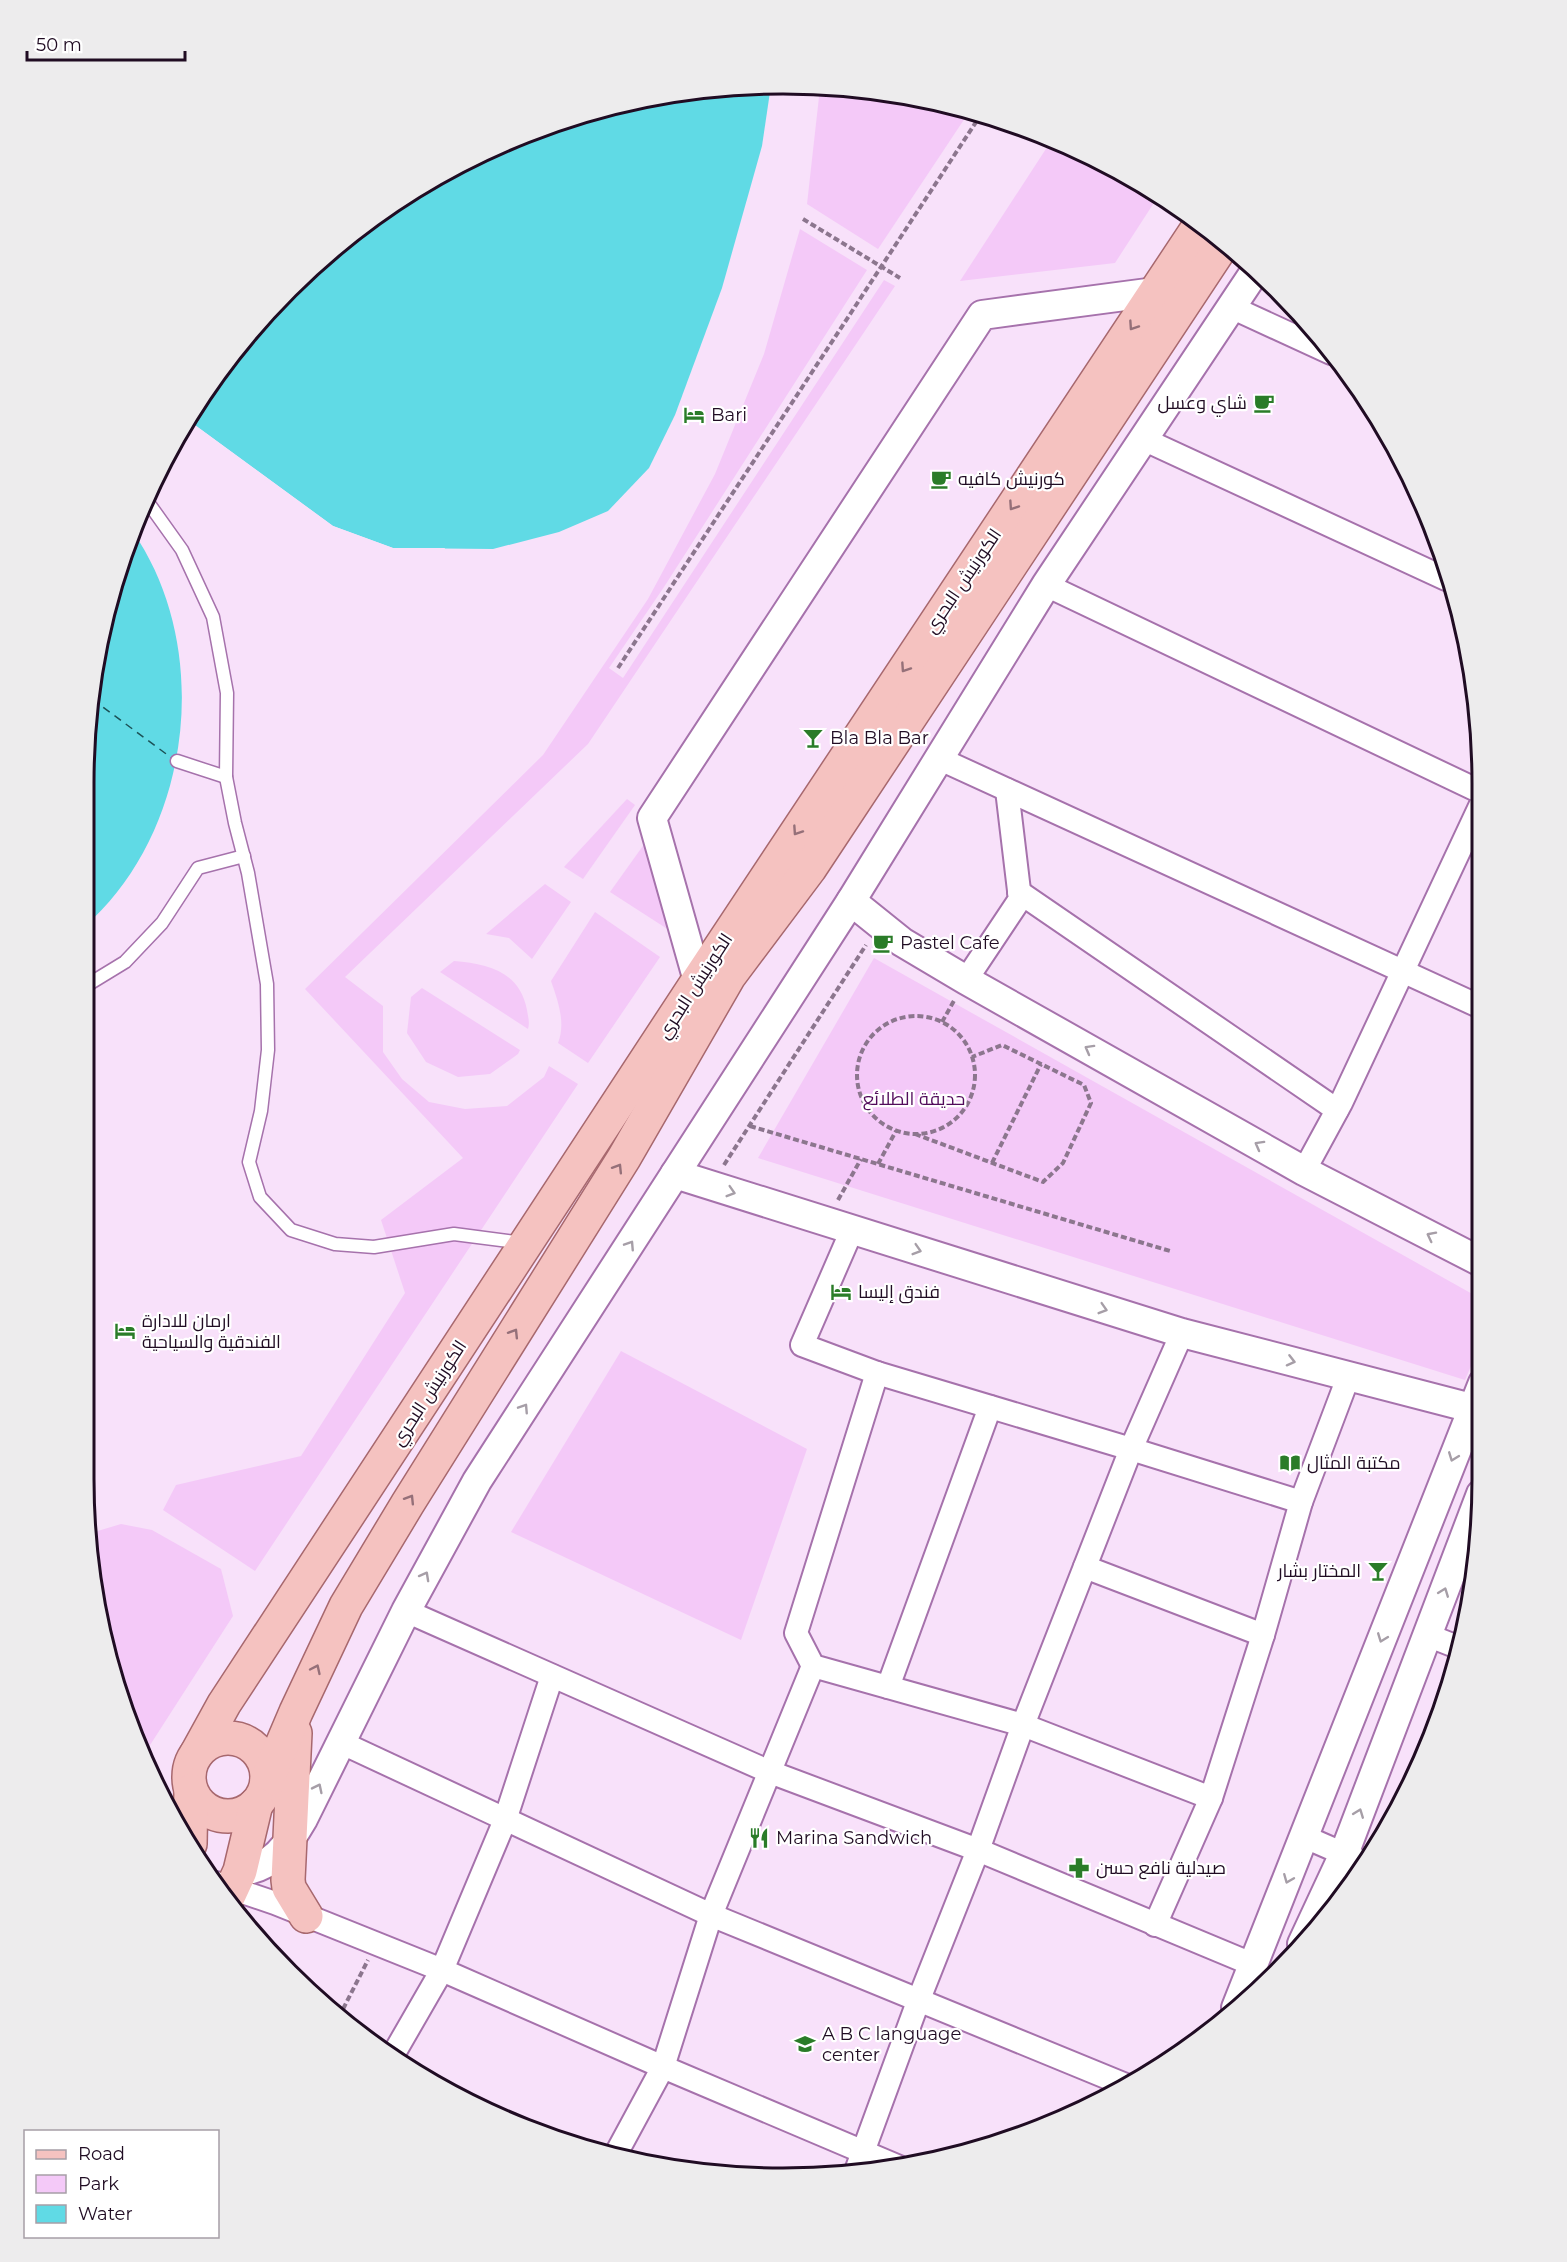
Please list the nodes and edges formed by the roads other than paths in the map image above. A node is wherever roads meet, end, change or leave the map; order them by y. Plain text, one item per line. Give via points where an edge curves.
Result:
1 (1195, 232) edge
2 (1220, 250) edge
3 (1251, 277) edge
4 (1155, 292) junction
5 (1231, 307) junction
6 (1315, 346) edge
7 (1143, 439) junction
8 (152, 508) edge
9 (1440, 576) edge
10 (1046, 585) junction
11 (939, 759) junction
12 (177, 761) dead end
13 (226, 777) junction
14 (1472, 787) edge
15 (1007, 789) junction
16 (1472, 824) edge
17 (244, 856) junction
18 (1019, 892) junction
19 (851, 901) junction
20 (1404, 971) junction
21 (966, 980) junction
22 (94, 981) edge
23 (698, 981) junction
24 (1472, 1003) edge
25 (1337, 1110) junction
26 (1304, 1171) junction
27 (675, 1174) junction
28 (852, 1230) junction
29 (527, 1243) junction
30 (1472, 1257) edge
31 (1182, 1333) junction
32 (877, 1373) junction
33 (1349, 1375) junction
34 (1472, 1399) edge
35 (990, 1407) junction
36 (1472, 1421) edge
37 (1131, 1449) junction
38 (1300, 1502) junction
39 (1471, 1520) edge
40 (1085, 1567) junction
41 (406, 1611) junction
42 (1263, 1635) junction
43 (1427, 1635) junction
44 (1452, 1645) edge
45 (813, 1666) junction
46 (552, 1676) junction
47 (888, 1687) junction
48 (296, 1712) junction
49 (1023, 1725) junction
50 (340, 1742) junction
51 (196, 1753) junction
52 (770, 1772) junction
53 (191, 1791) junction
54 (261, 1792) junction
55 (1210, 1798) junction
56 (505, 1820) junction
57 (190, 1828) edge
58 (1305, 1837) junction
59 (290, 1841) junction
60 (978, 1850) junction
61 (1355, 1859) edge
62 (229, 1885) edge
63 (1336, 1889) edge
64 (711, 1915) junction
65 (306, 1916) junction
66 (1155, 1924) junction
67 (1254, 1965) junction
68 (442, 1970) junction
69 (1242, 1993) edge
70 (919, 1999) junction
71 (397, 2048) edge
72 (663, 2067) junction
73 (1116, 2081) edge
74 (620, 2147) edge
75 (860, 2162) edge

1 - 4 main road, الكورنيش البحري
48 -> 2 main road, الكورنيش البحري via 346,1606 624,1158 729,976 810,868
3 - 5 street
4 -> 23 main road, الكورنيش البحري
4 - 23 street via 982,315 969,334 652,818
5 - 6 street
5 - 7 street
7 - 9 street
7 - 10 street
8 - 13 lane via 182,550 213,617 228,693
10 - 11 street
10 - 14 street
11 - 15 street
11 - 19 street
12 - 13 lane
13 - 17 lane
15 - 18 street
15 - 20 street
16 - 20 street
17 - 22 lane via 198,868 162,923 125,962
17 - 29 lane via 267,984 268,1050 261,1111 249,1162 260,1197 291,1230 335,1244 374,1247 454,1234
18 - 21 street via 1020,899
18 - 25 street
19 - 21 street via 902,942
19 - 27 street
20 - 24 street
20 - 25 street
26 -> 21 street
23 - 29 main road, الكورنيش البحري
25 - 26 street
30 -> 26 street
27 -> 28 street
41 -> 27 street via 477,1481
28 -> 31 street
28 - 32 street via 802,1345
29 - 51 main road, الكورنيش البحري via 224,1704
31 -> 33 street
31 - 37 street
32 - 35 street
32 - 45 street via 796,1633
33 - 34 street
33 - 38 street
35 - 37 street
35 - 47 street
36 -> 58 street
37 - 38 street
37 - 40 street
38 - 42 street
43 -> 39 street
40 - 42 street
40 - 49 street
41 - 46 street
41 - 50 street
42 - 55 street
43 - 44 street
61 -> 43 street
45 - 47 street
45 - 52 street
46 - 52 street
46 - 56 street
47 - 49 street
48 - 54 main road, الكورنيش البحري
48 - 59 main road
49 - 55 street
49 - 60 street
50 - 56 street
59 -> 50 street
51 - 53 main road via 190,1765
51 - 54 main road via 221,1738 241,1741 259,1753 265,1766
52 - 60 street
52 - 64 street
53 - 54 main road via 213,1813 228,1816 243,1813
53 - 57 main road
54 - 62 main road, الكورنيش البحري
55 - 66 street
56 - 64 street
56 - 68 street
58 - 61 street
58 -> 67 street
59 - 62 street via 264,1865
59 - 65 main road via 288,1880
60 - 66 street
60 - 70 street
61 - 63 street
62 - 65 street
64 - 70 street
64 - 72 street
65 - 68 street
66 - 67 street
67 - 69 street
68 - 71 street
68 - 72 street
70 - 73 street
70 - 75 street
72 - 74 street
72 - 75 street

